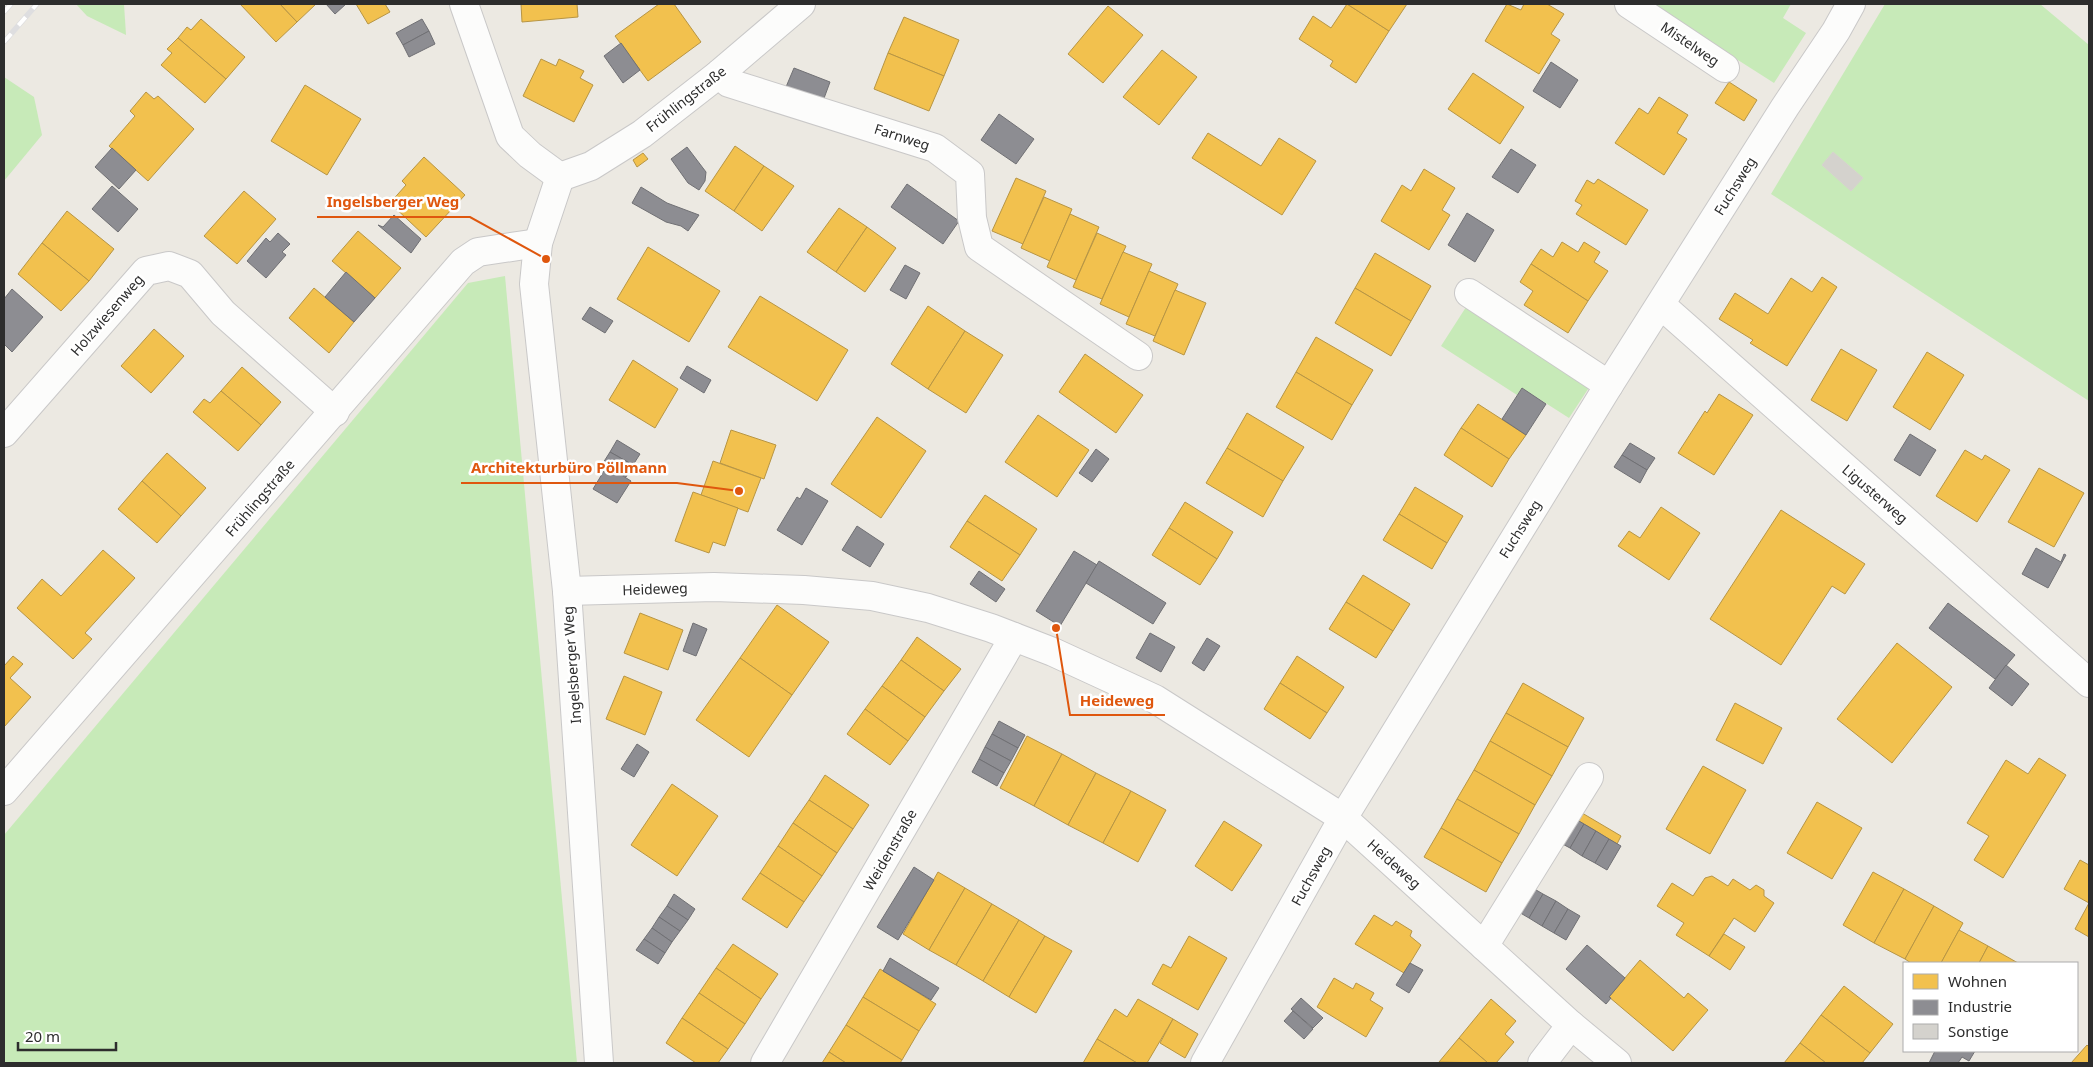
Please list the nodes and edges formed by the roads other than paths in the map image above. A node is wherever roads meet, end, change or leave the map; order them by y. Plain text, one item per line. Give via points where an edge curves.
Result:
1 (464, 4) edge
2 (801, 4) edge
3 (1630, 4) edge
4 (1851, 4) edge
5 (1725, 68) dead end
6 (719, 74) junction
7 (560, 177) junction
8 (538, 243) junction
9 (1469, 293) dead end
10 (1661, 305) junction
11 (1138, 356) dead end
12 (1609, 385) junction
13 (335, 412) junction
14 (4, 433) edge
15 (567, 591) junction
16 (1014, 637) junction
17 (2089, 684) edge
18 (1589, 777) dead end
19 (4, 791) edge
20 (1343, 818) junction
21 (1484, 946) junction
22 (1572, 1025) junction
23 (599, 1063) edge
24 (765, 1063) edge
25 (1205, 1063) edge
26 (1542, 1063) edge
27 (1616, 1063) edge

1 - 7 street via 510,136 530,156
2 - 6 street, Frühlingstraße
3 - 5 street, Mistelweg
4 - 10 street, Fuchsweg
6 - 7 street, Frühlingstraße via 642,134 591,166
6 - 11 street, Farnweg via 729,83 935,148 970,174 972,218 979,247
7 - 8 street, Ingelsberger Weg
8 - 13 street, Frühlingstraße via 478,252 463,262
8 - 15 street, Ingelsberger Weg via 534,284
9 - 12 street
10 - 12 street, Fuchsweg
10 - 17 street, Ligusterweg
12 - 20 street, Fuchsweg
13 - 14 street, Holzwiesenweg via 223,313 190,274 169,266 146,271
13 - 19 street, Frühlingstraße
15 - 16 street, Heideweg via 714,587 872,596 928,608
15 - 23 street, Ingelsberger Weg
16 - 20 street, Heideweg via 1155,699
16 - 24 street, Weidenstraße
18 - 21 street
20 - 21 street, Heideweg
20 - 25 street, Fuchsweg
21 - 22 street, Heideweg
22 - 26 street
22 - 27 street, Heideweg

